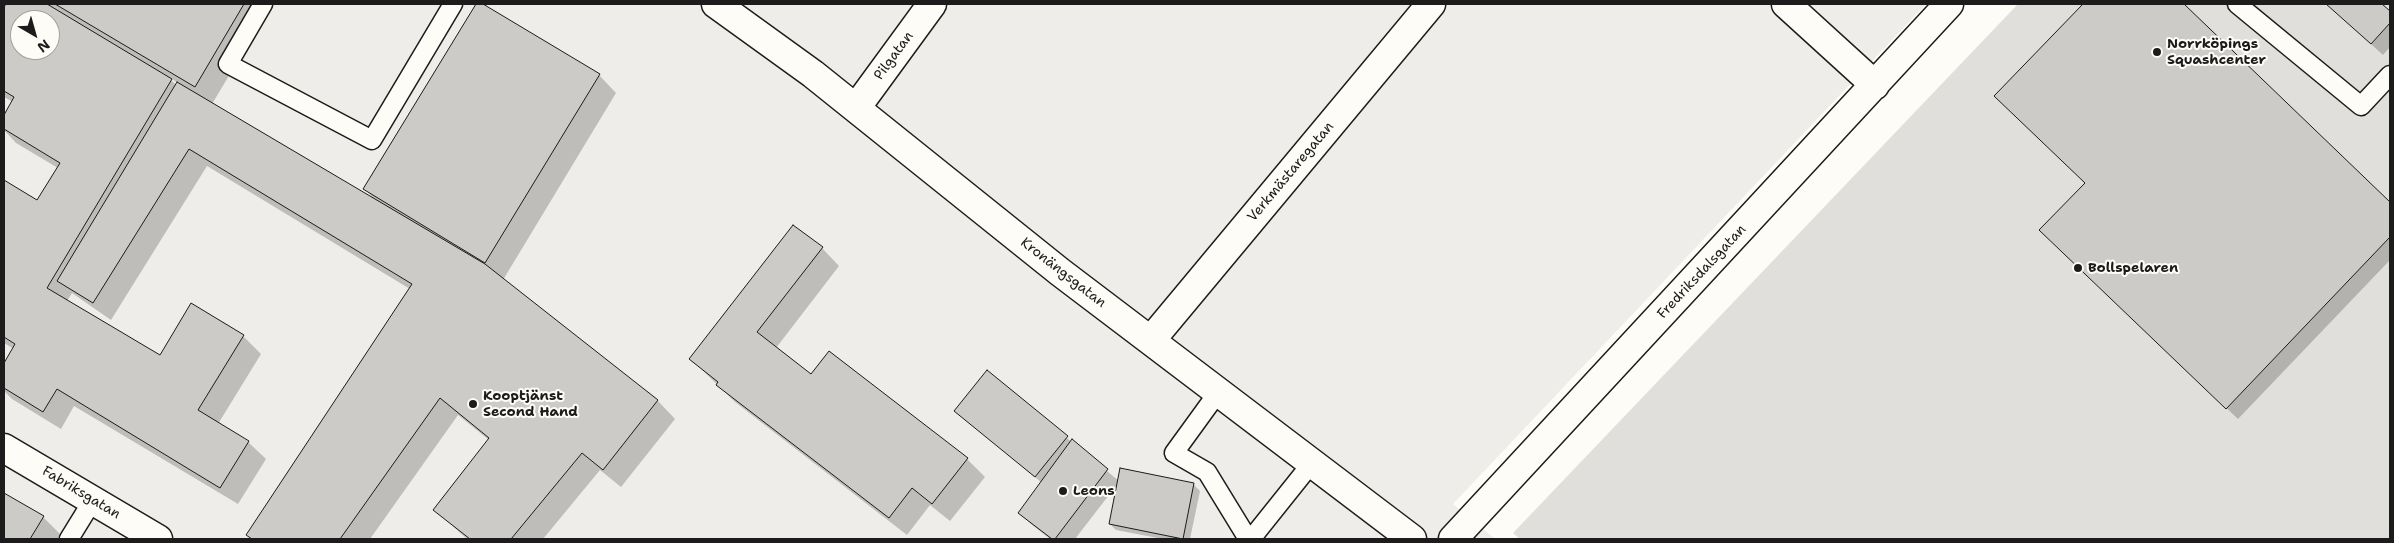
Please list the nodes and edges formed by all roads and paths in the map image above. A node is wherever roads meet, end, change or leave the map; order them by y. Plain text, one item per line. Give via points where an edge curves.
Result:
1 (264, 4) edge
2 (453, 4) edge
3 (716, 4) edge
4 (932, 4) edge
5 (1431, 4) edge
6 (1786, 4) edge
7 (1949, 4) edge
8 (2237, 4) edge
9 (2390, 75) edge
10 (1875, 85) junction
11 (856, 108) junction
12 (1151, 340) junction
13 (1219, 391) junction
14 (4, 448) edge
15 (1311, 464) junction
16 (92, 500) junction
17 (69, 539) edge
18 (158, 539) edge
19 (1249, 539) edge
20 (1412, 539) edge
21 (1453, 539) edge

1 - 2 lane via 228,64 372,140
3 - 11 street, Kronängsgatan
4 - 11 street, Pilgatan
5 - 12 street, Verkmästaregatan
6 - 10 street
7 - 10 street, Fredriksdalsgatan
8 - 9 lane via 2361,106
10 - 21 street, Fredriksdalsgatan
11 - 12 street, Kronängsgatan via 1060,272
12 - 13 street, Kronängsgatan
13 - 15 street, Kronängsgatan
13 - 19 lane via 1174,453 1207,472
14 - 16 street, Fabriksgatan
15 - 19 lane
15 - 20 street, Kronängsgatan
16 - 17 lane
16 - 18 street, Fabriksgatan

